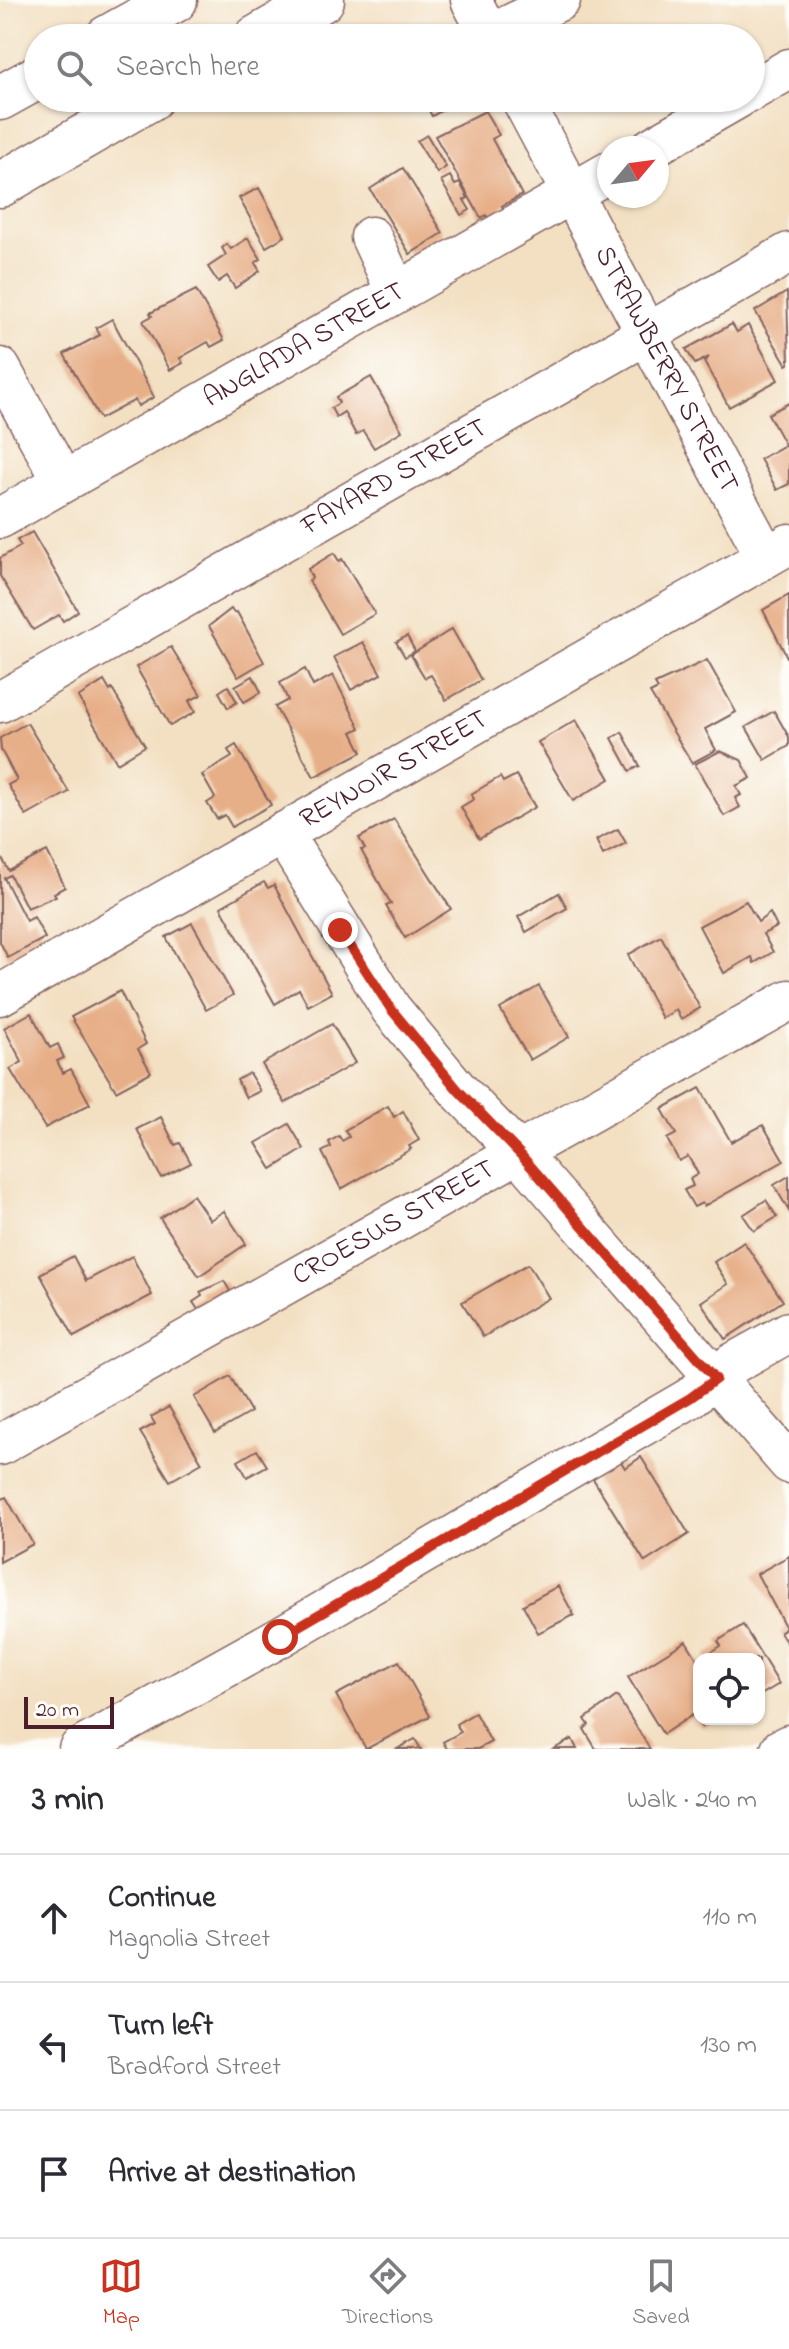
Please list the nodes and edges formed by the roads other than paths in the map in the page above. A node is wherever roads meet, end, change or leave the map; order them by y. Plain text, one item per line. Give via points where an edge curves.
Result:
1 (175, 0) edge
2 (322, 0) edge
3 (471, 0) edge
4 (560, 0) edge
5 (132, 24) edge
6 (280, 24) edge
7 (484, 24) edge
8 (513, 24) edge
9 (789, 69) edge
10 (765, 83) edge
11 (24, 85) edge
12 (0, 98) edge
13 (127, 112) edge
14 (528, 112) edge
15 (714, 112) edge
16 (669, 138) edge
17 (597, 179) edge
18 (0, 185) edge
19 (571, 194) junction
20 (371, 237) dead end
21 (789, 253) edge
22 (396, 291) junction
23 (645, 335) junction
24 (0, 368) edge
25 (63, 481) junction
26 (0, 518) edge
27 (778, 550) edge
28 (0, 702) edge
29 (282, 833) junction
30 (0, 995) edge
31 (789, 1000) edge
32 (520, 1154) junction
33 (789, 1332) edge
34 (716, 1379) junction
35 (0, 1445) edge
36 (789, 1463) edge
37 (789, 1745) edge
38 (79, 1749) edge
39 (781, 1749) edge

1 - 5 main road
2 - 6 main road
3 - 7 street
4 - 8 street
9 - 10 street
11 - 12 main road
13 - 18 main road
14 - 19 street, STRAWBERRY STREET
15 - 16 street
17 - 19 street, ANGLADA STREET
19 - 22 street, ANGLADA STREET
19 - 23 street, STRAWBERRY STREET
20 - 22 street
21 - 23 street, FAYARD STREET
22 - 25 street, ANGLADA STREET
23 - 27 street, STRAWBERRY STREET
23 - 28 street, FAYARD STREET
24 - 25 street
25 - 26 street, ANGLADA STREET
27 - 29 street, REYNOIR STREET
29 - 30 street, REYNOIR STREET
29 - 32 street via 391,1009
31 - 32 street, CROESUS STREET
32 - 34 street
32 - 35 street, CROESUS STREET
33 - 34 street
34 - 36 street
34 - 38 street via 335,1605
37 - 39 street

